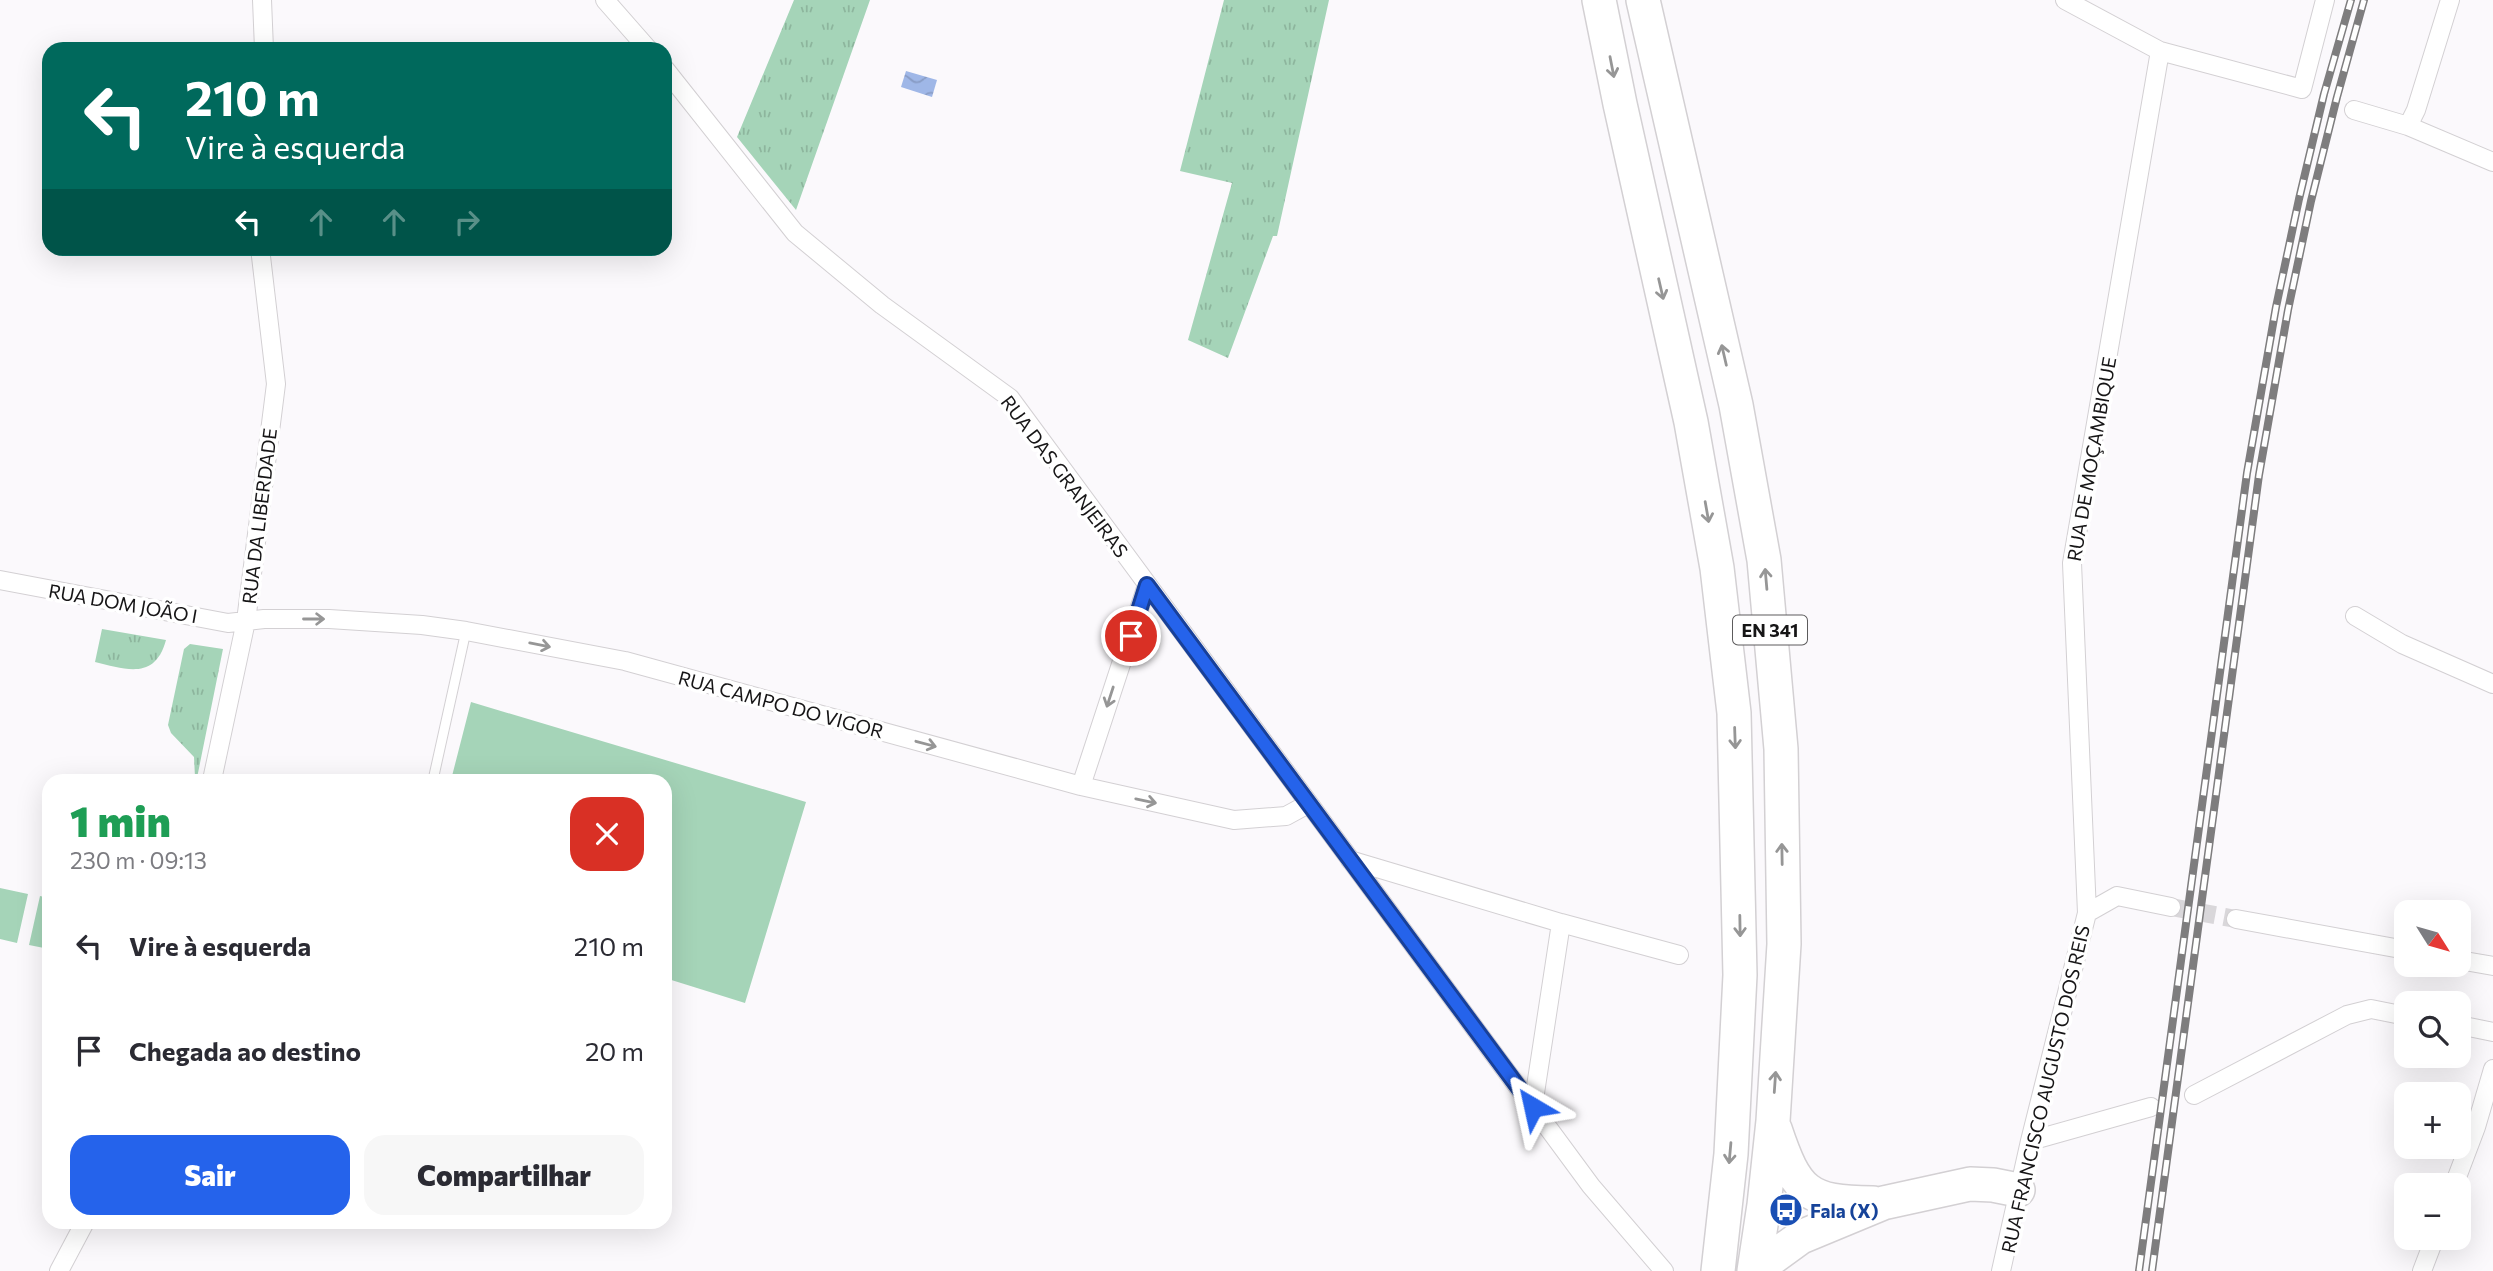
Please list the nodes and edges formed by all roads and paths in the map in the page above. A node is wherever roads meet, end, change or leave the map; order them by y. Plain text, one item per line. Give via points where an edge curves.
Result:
1 (262, 0) edge
2 (605, 0) edge
3 (1599, 0) edge
4 (1643, 0) edge
5 (2065, 0) edge
6 (2325, 0) edge
7 (2449, 0) edge
8 (264, 42) edge
9 (642, 42) edge
10 (2160, 51) junction
11 (672, 78) edge
12 (2354, 110) dead end
13 (2408, 126) junction
14 (2493, 162) edge
15 (261, 256) edge
16 (0, 580) edge
17 (1147, 585) junction
18 (2355, 616) dead end
19 (246, 621) junction
20 (466, 631) junction
21 (2493, 684) edge
22 (213, 774) edge
23 (434, 774) edge
24 (1081, 786) junction
25 (1308, 804) junction
26 (1350, 860) junction
27 (2171, 906) tunnel mouth
28 (2087, 913) junction
29 (2236, 919) tunnel mouth
30 (1561, 923) junction
31 (2394, 948) edge
32 (1679, 955) dead end
33 (2471, 962) edge
34 (2493, 966) edge
35 (2394, 1014) edge
36 (2471, 1028) edge
37 (2493, 1032) edge
38 (2493, 1069) edge
39 (2194, 1095) dead end
40 (1533, 1107) junction
41 (2151, 1107) dead end
42 (1773, 1121) junction
43 (2030, 1141) junction
44 (2459, 1173) edge
45 (2018, 1190) junction
46 (1883, 1203) junction
47 (82, 1229) edge
48 (2430, 1250) edge
49 (59, 1271) edge
50 (1664, 1271) edge
51 (1718, 1271) edge
52 (1754, 1271) edge
53 (2001, 1271) edge
54 (2422, 1271) edge

1 - 8 street
2 - 9 street
3 -> 51 highway, EN 341 via 1691,422 1717,568 1734,713 1740,975 1731,1154
42 -> 4 highway, EN 341 via 1784,944 1781,749 1764,560 1736,405
5 - 10 street
6 - 10 street via 2302,89
7 - 13 street
10 - 28 street, RUA DE MOÇAMBIQUE via 2072,563
11 - 17 street, RUA DAS GRANJEIRAS via 795,233 882,305 1010,398
12 - 13 street
13 - 14 street
15 - 19 street, RUA DA LIBERDADE via 276,384
16 - 19 street, RUA DOM JOÃO I via 228,623
17 -> 24 street
17 - 25 street, RUA DAS GRANJEIRAS
18 - 21 street via 2402,644
19 -> 20 street, RUA CAMPO DO VIGOR via 329,619
19 - 22 street, RUA DA LIBERDADE
20 - 23 lane
20 -> 24 street, RUA CAMPO DO VIGOR via 625,661
24 -> 25 street, RUA CAMPO DO VIGOR via 1234,820 1286,816
25 - 26 street, RUA DAS GRANJEIRAS
26 - 30 street
26 - 40 street, RUA DAS GRANJEIRAS
27 - 28 street, RUA FRANCISCO AUGUSTO DOS REIS via 2117,896
28 - 43 street, RUA FRANCISCO AUGUSTO DOS REIS
29 - 31 street
30 - 32 street
30 - 40 street
33 - 34 street
35 - 39 street via 2371,1009 2347,1016
36 - 37 street
38 - 44 street
40 - 50 street, RUA DAS GRANJEIRAS via 1591,1186
41 - 43 street
42 - 46 highway via 1785,1160 1802,1186 1819,1198 1840,1203
42 - 52 highway, EN 341
43 - 45 street, RUA FRANCISCO AUGUSTO DOS REIS
45 - 46 highway via 1970,1184
45 - 53 street, RUA FRANCISCO AUGUSTO DOS REIS
46 - 52 highway via 1801,1237
47 - 49 street
48 - 54 street

